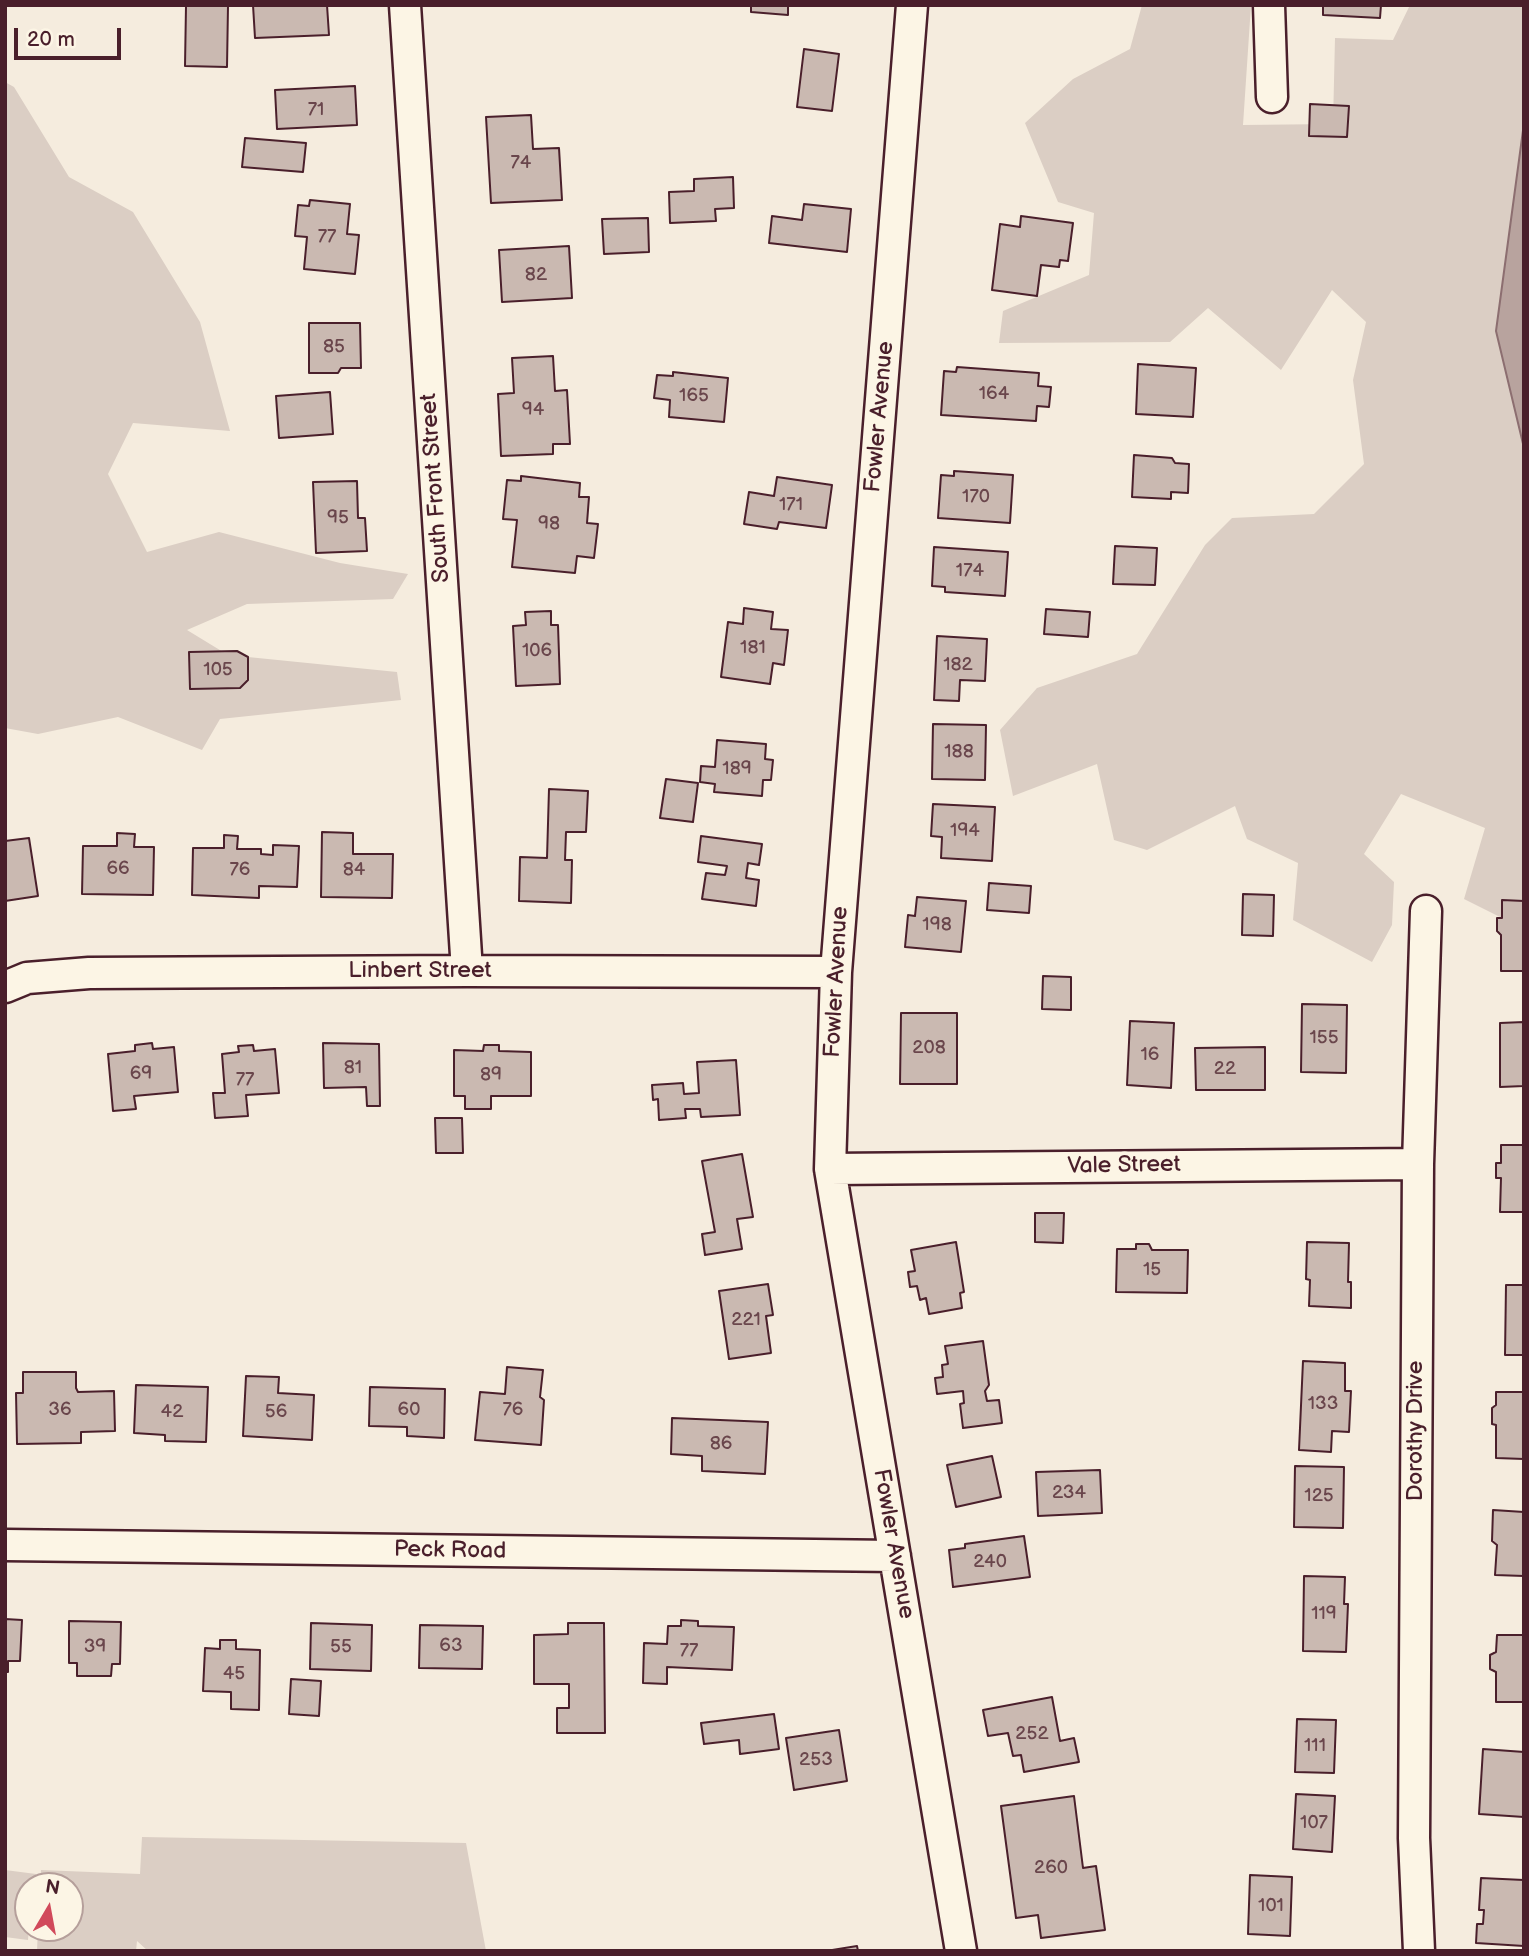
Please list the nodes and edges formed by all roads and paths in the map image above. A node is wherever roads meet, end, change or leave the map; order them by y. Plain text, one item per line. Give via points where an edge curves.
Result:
1 (405, 5) edge
2 (912, 5) edge
3 (1269, 5) edge
4 (1272, 97) dead end
5 (1426, 911) dead end
6 (467, 971) junction
7 (836, 972) junction
8 (5, 987) edge
9 (1418, 1164) junction
10 (830, 1169) junction
11 (5, 1545) edge
12 (895, 1556) junction
13 (961, 1951) edge
14 (1419, 1951) edge

1 - 6 street, South Front Street
2 - 7 street, Fowler Avenue
3 - 4 street
5 - 9 street, Dorothy Drive
6 - 7 street, Linbert Street
6 - 8 street, Linbert Street via 89,973 27,978
7 - 10 street, Fowler Avenue
9 - 10 street, Vale Street
9 - 14 street, Dorothy Drive via 1414,1838
10 - 12 street, Fowler Avenue
11 - 12 street, Peck Road
12 - 13 street, Fowler Avenue

